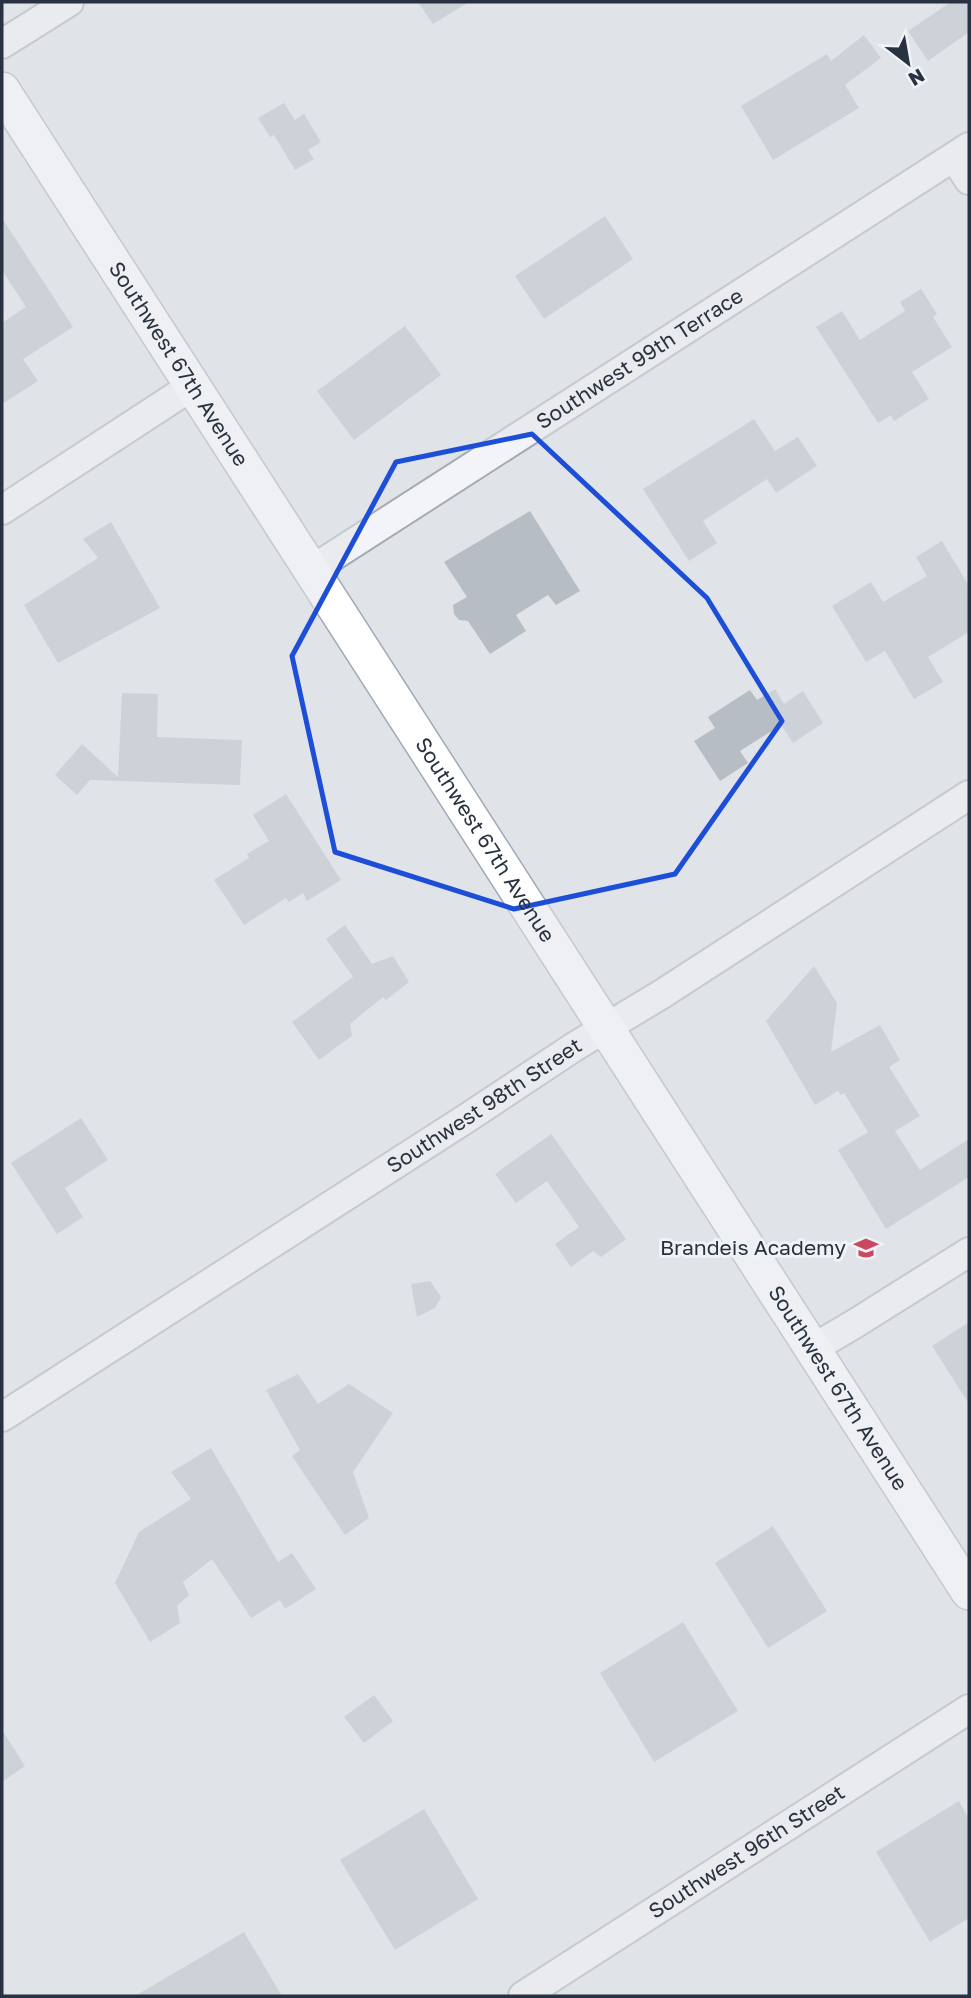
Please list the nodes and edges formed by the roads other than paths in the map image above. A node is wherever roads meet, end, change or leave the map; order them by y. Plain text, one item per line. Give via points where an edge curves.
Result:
1 (68, 2) edge
2 (2, 44) edge
3 (2, 90) edge
4 (962, 152) edge
5 (969, 180) edge
6 (192, 386) junction
7 (2, 510) edge
8 (310, 571) junction
9 (969, 795) edge
10 (606, 1028) junction
11 (969, 1252) edge
12 (812, 1349) junction
13 (2, 1417) edge
14 (969, 1592) edge
15 (969, 1709) edge
16 (523, 1996) edge

1 - 2 street
3 - 6 main road, Southwest 67th Avenue
4 - 5 street
4 - 8 street, Southwest 99th Terrace
6 - 7 street
6 - 8 main road, Southwest 67th Avenue
8 - 10 main road, Southwest 67th Avenue
9 - 10 street, Southwest 98th Street
10 - 12 main road, Southwest 67th Avenue
10 - 13 street, Southwest 98th Street
11 - 12 street
12 - 14 main road, Southwest 67th Avenue
15 - 16 street, Southwest 96th Street

